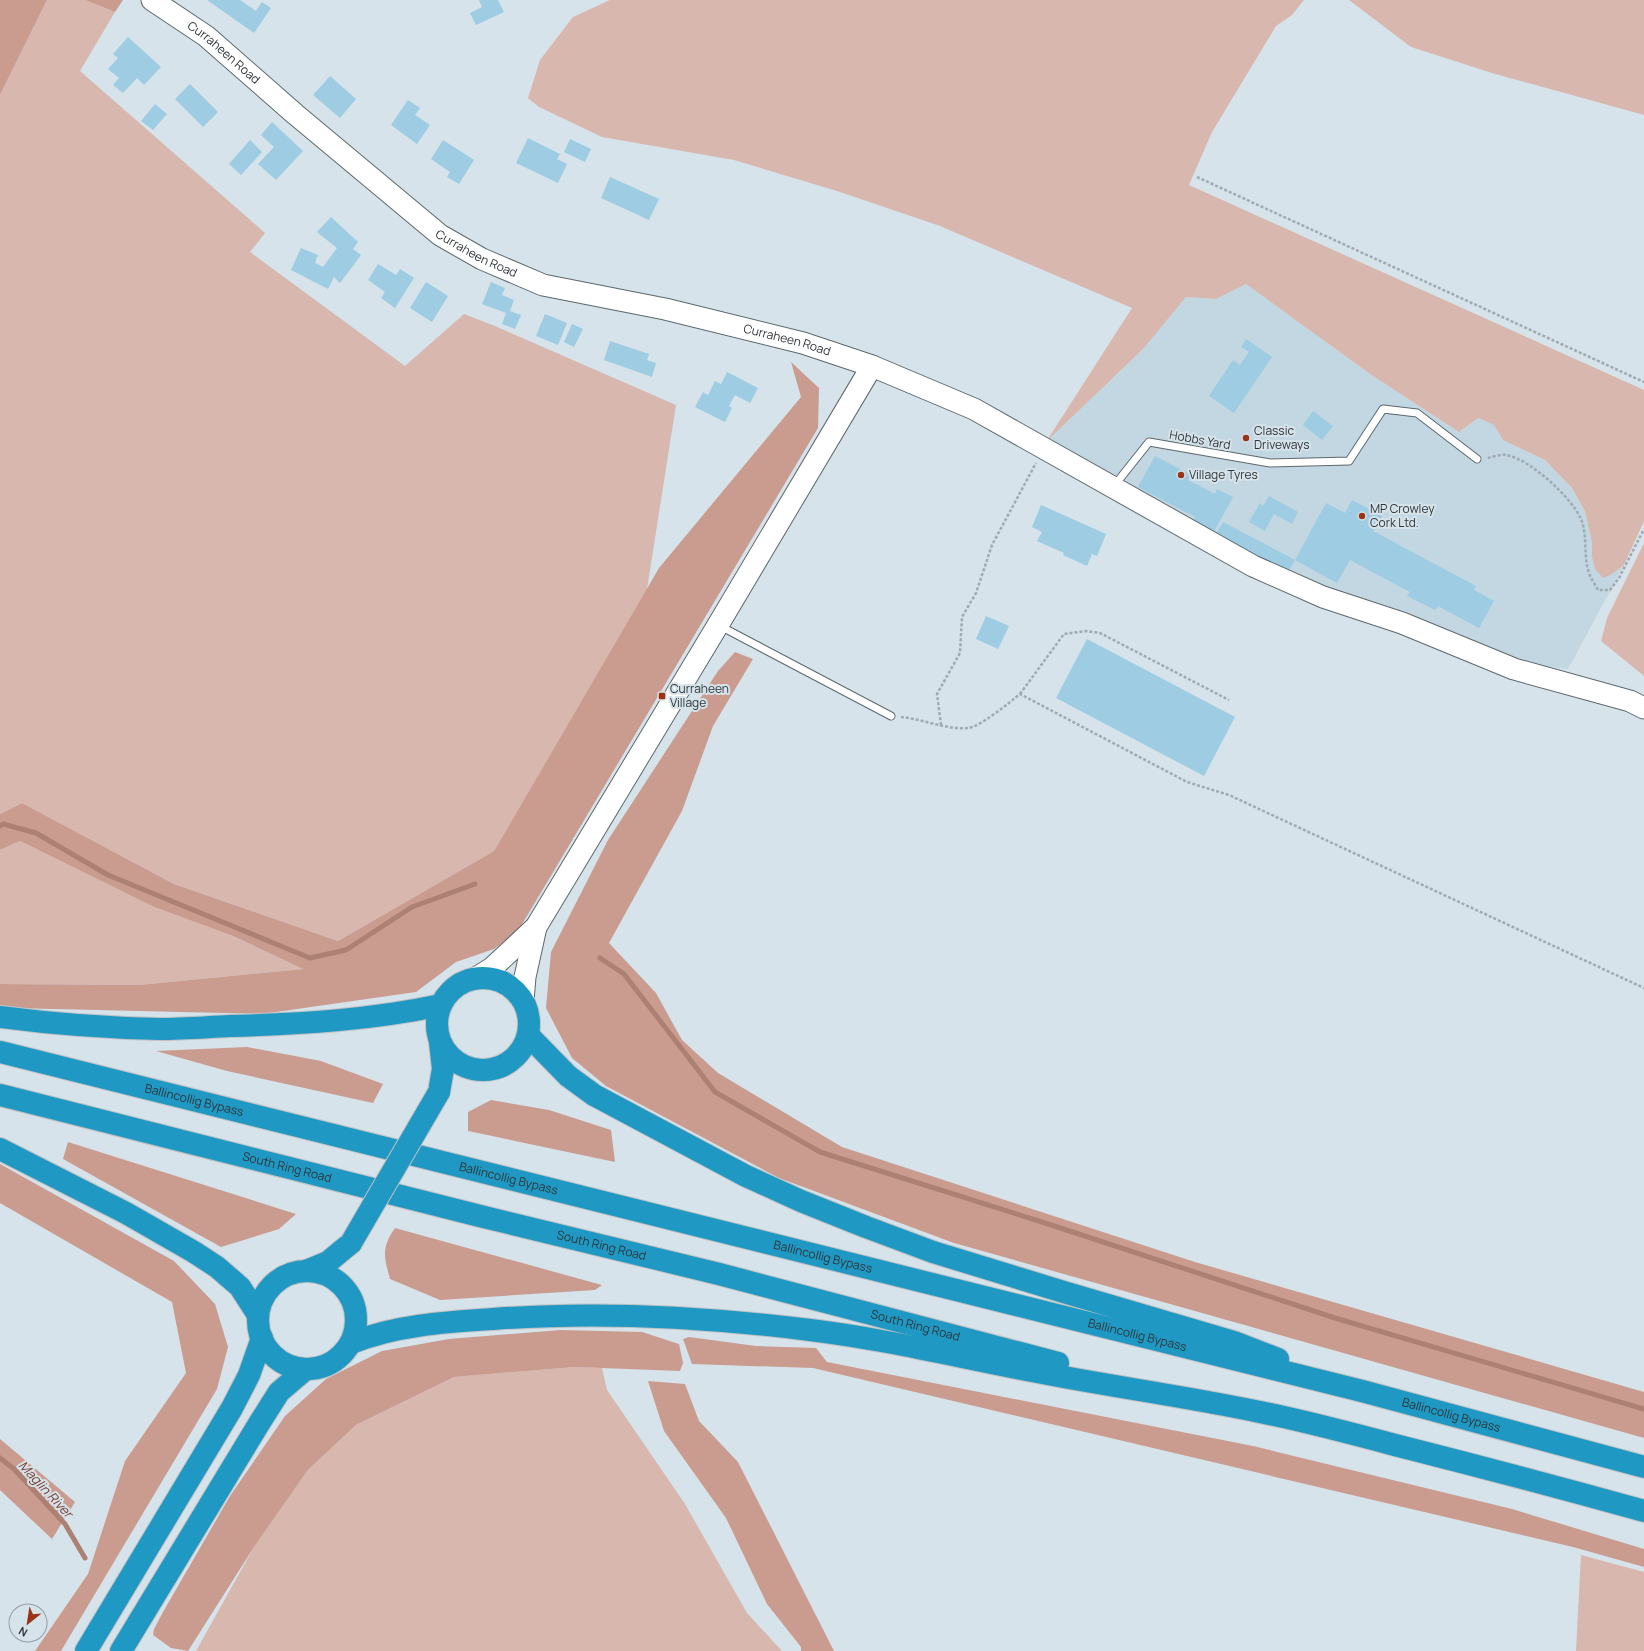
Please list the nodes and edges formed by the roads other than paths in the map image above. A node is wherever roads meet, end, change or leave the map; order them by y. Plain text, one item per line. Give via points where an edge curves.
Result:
1 (152, 0) edge
2 (872, 366) junction
3 (1477, 459) road end
4 (1112, 488) junction
5 (718, 625) junction
6 (1644, 708) edge
7 (891, 716) road end
8 (536, 927) junction
9 (476, 978) junction
10 (523, 1001) junction
11 (441, 1005) junction
12 (0, 1017) edge
13 (528, 1035) junction
14 (440, 1042) junction
15 (0, 1052) edge
16 (475, 1070) junction
17 (438, 1092) junction
18 (0, 1095) edge
19 (0, 1149) edge
20 (351, 1243) junction
21 (306, 1271) junction
22 (343, 1287) junction
23 (258, 1315) junction
24 (262, 1338) junction
25 (351, 1343) junction
26 (306, 1369) junction
27 (1362, 1391) junction
28 (1203, 1401) junction
29 (1644, 1466) edge
30 (1644, 1511) edge
31 (86, 1651) edge
32 (121, 1651) edge

1 - 2 street, Curraheen Road via 206,36 294,114 440,235 482,259 543,285 665,309 803,343
2 - 4 street, Curraheen Road via 974,409
2 - 5 street
3 - 4 lane, Hobbs Yard via 1417,413 1383,409 1349,461 1270,463 1149,442
4 - 6 street, Curraheen Road via 1253,566 1323,597 1402,623 1514,669 1630,701
5 - 7 lane
5 - 8 street
8 - 9 street via 492,968
8 - 10 street via 524,977
9 - 10 highway via 503,983
9 - 11 highway via 461,983 449,992
10 - 13 highway via 528,1018
11 - 12 highway via 356,1020 160,1029
11 - 14 highway via 437,1017
13 - 16 highway via 523,1048 502,1066 489,1070
13 - 27 highway via 568,1076 594,1095 746,1176 801,1201 933,1252 1234,1342
14 - 16 highway via 448,1055 460,1065
14 - 17 highway via 443,1069
15 - 27 highway, Ballincollig Bypass
16 - 17 highway via 459,1076
17 - 20 highway, bridge
18 - 28 highway, South Ring Road via 461,1212 719,1274
19 - 23 highway via 126,1213 200,1256 240,1287
20 - 21 highway via 328,1262
20 - 22 highway via 343,1270
21 - 22 highway via 332,1278
21 - 23 highway via 292,1273 269,1289
22 - 25 highway via 351,1299 356,1314
23 - 24 highway via 258,1327
24 - 26 highway via 269,1351 279,1360 292,1367
24 - 31 highway via 249,1375 232,1408
25 - 26 highway via 343,1354 332,1362 319,1368
25 - 28 highway via 380,1332 449,1322 529,1316 704,1321 874,1340 1088,1382
26 - 32 highway via 279,1392
27 - 29 highway, Ballincollig Bypass
28 - 30 highway via 1341,1431

